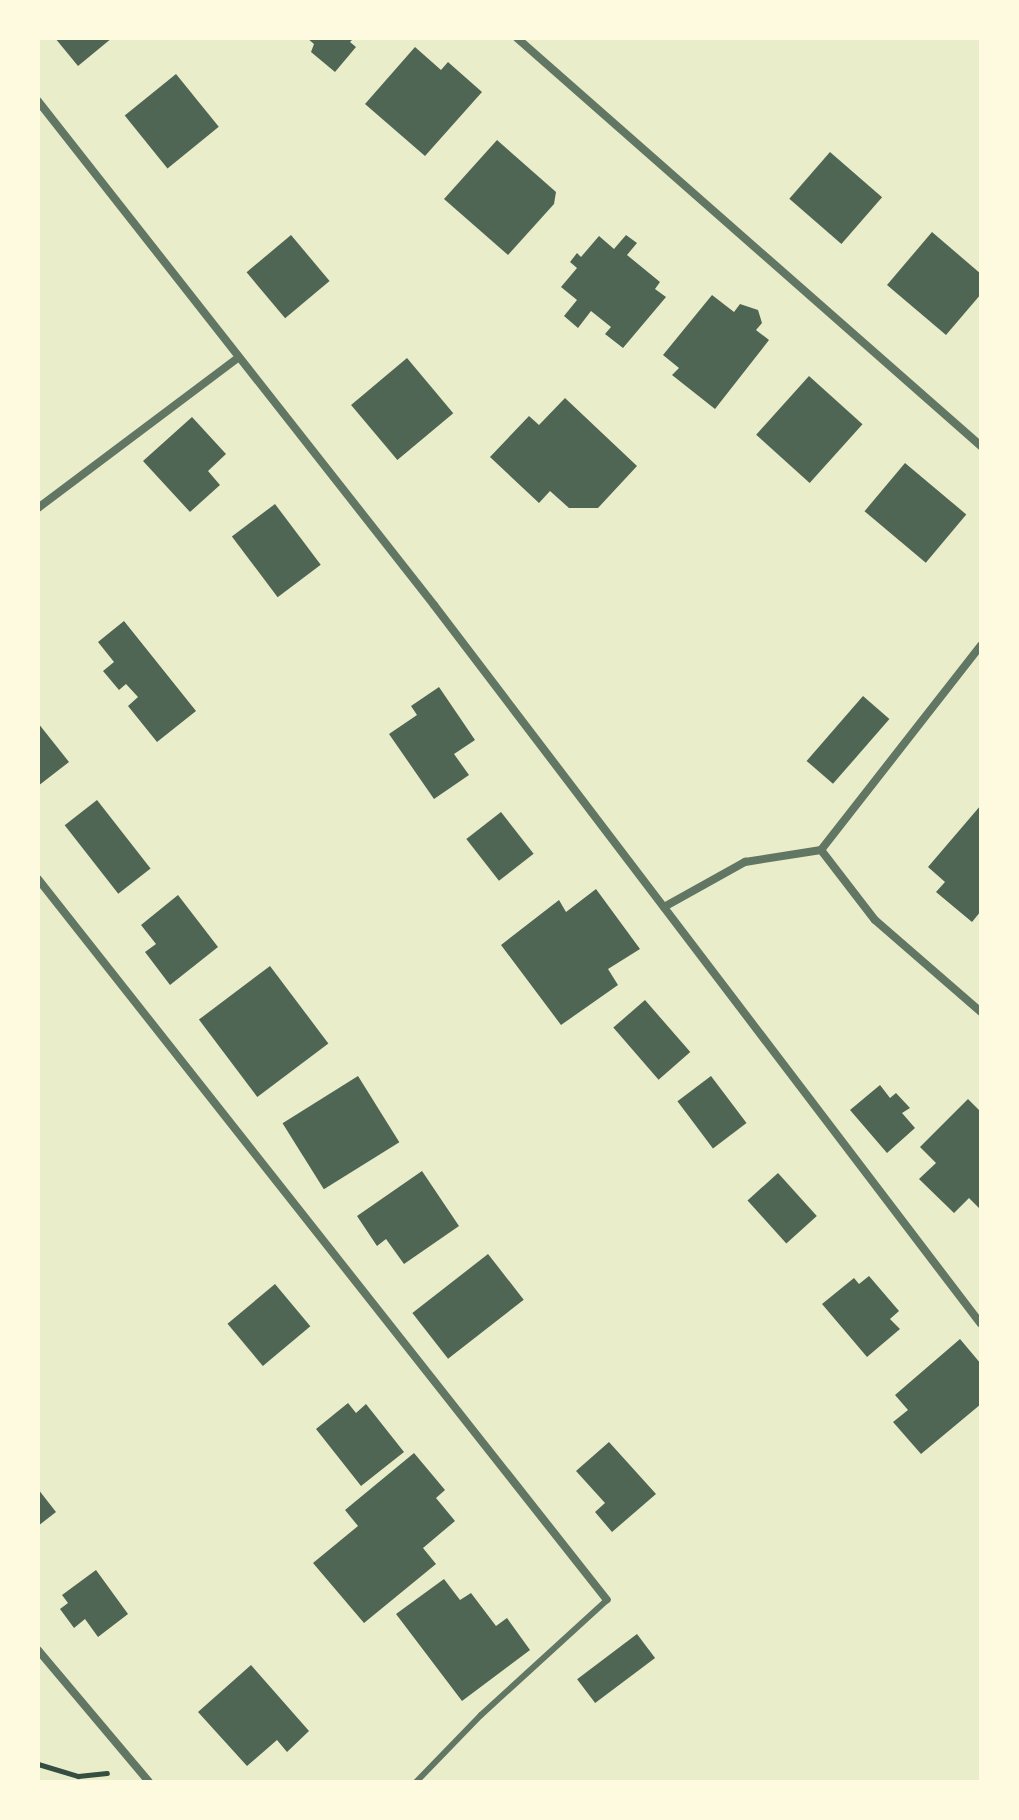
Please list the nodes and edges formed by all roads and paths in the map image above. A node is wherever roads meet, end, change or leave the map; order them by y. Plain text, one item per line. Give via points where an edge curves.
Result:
1 (517, 38) edge
2 (38, 101) edge
3 (238, 358) junction
4 (981, 446) edge
5 (38, 508) edge
6 (981, 645) edge
7 (821, 850) junction
8 (38, 879) edge
9 (664, 907) junction
10 (981, 1012) edge
11 (981, 1324) edge
12 (607, 1600) joint
13 (38, 1650) edge
14 (38, 1764) edge
15 (139, 1770) junction
16 (149, 1782) edge
17 (416, 1782) edge

1 - 4 street
2 - 3 street
3 - 5 street
3 - 9 street
6 - 7 street
7 - 9 street via 745,862
7 - 10 street via 875,920
8 - 12 street
9 - 11 street
12 - 17 lane
13 - 15 street
14 - 15 path via 78,1776
15 - 16 street

